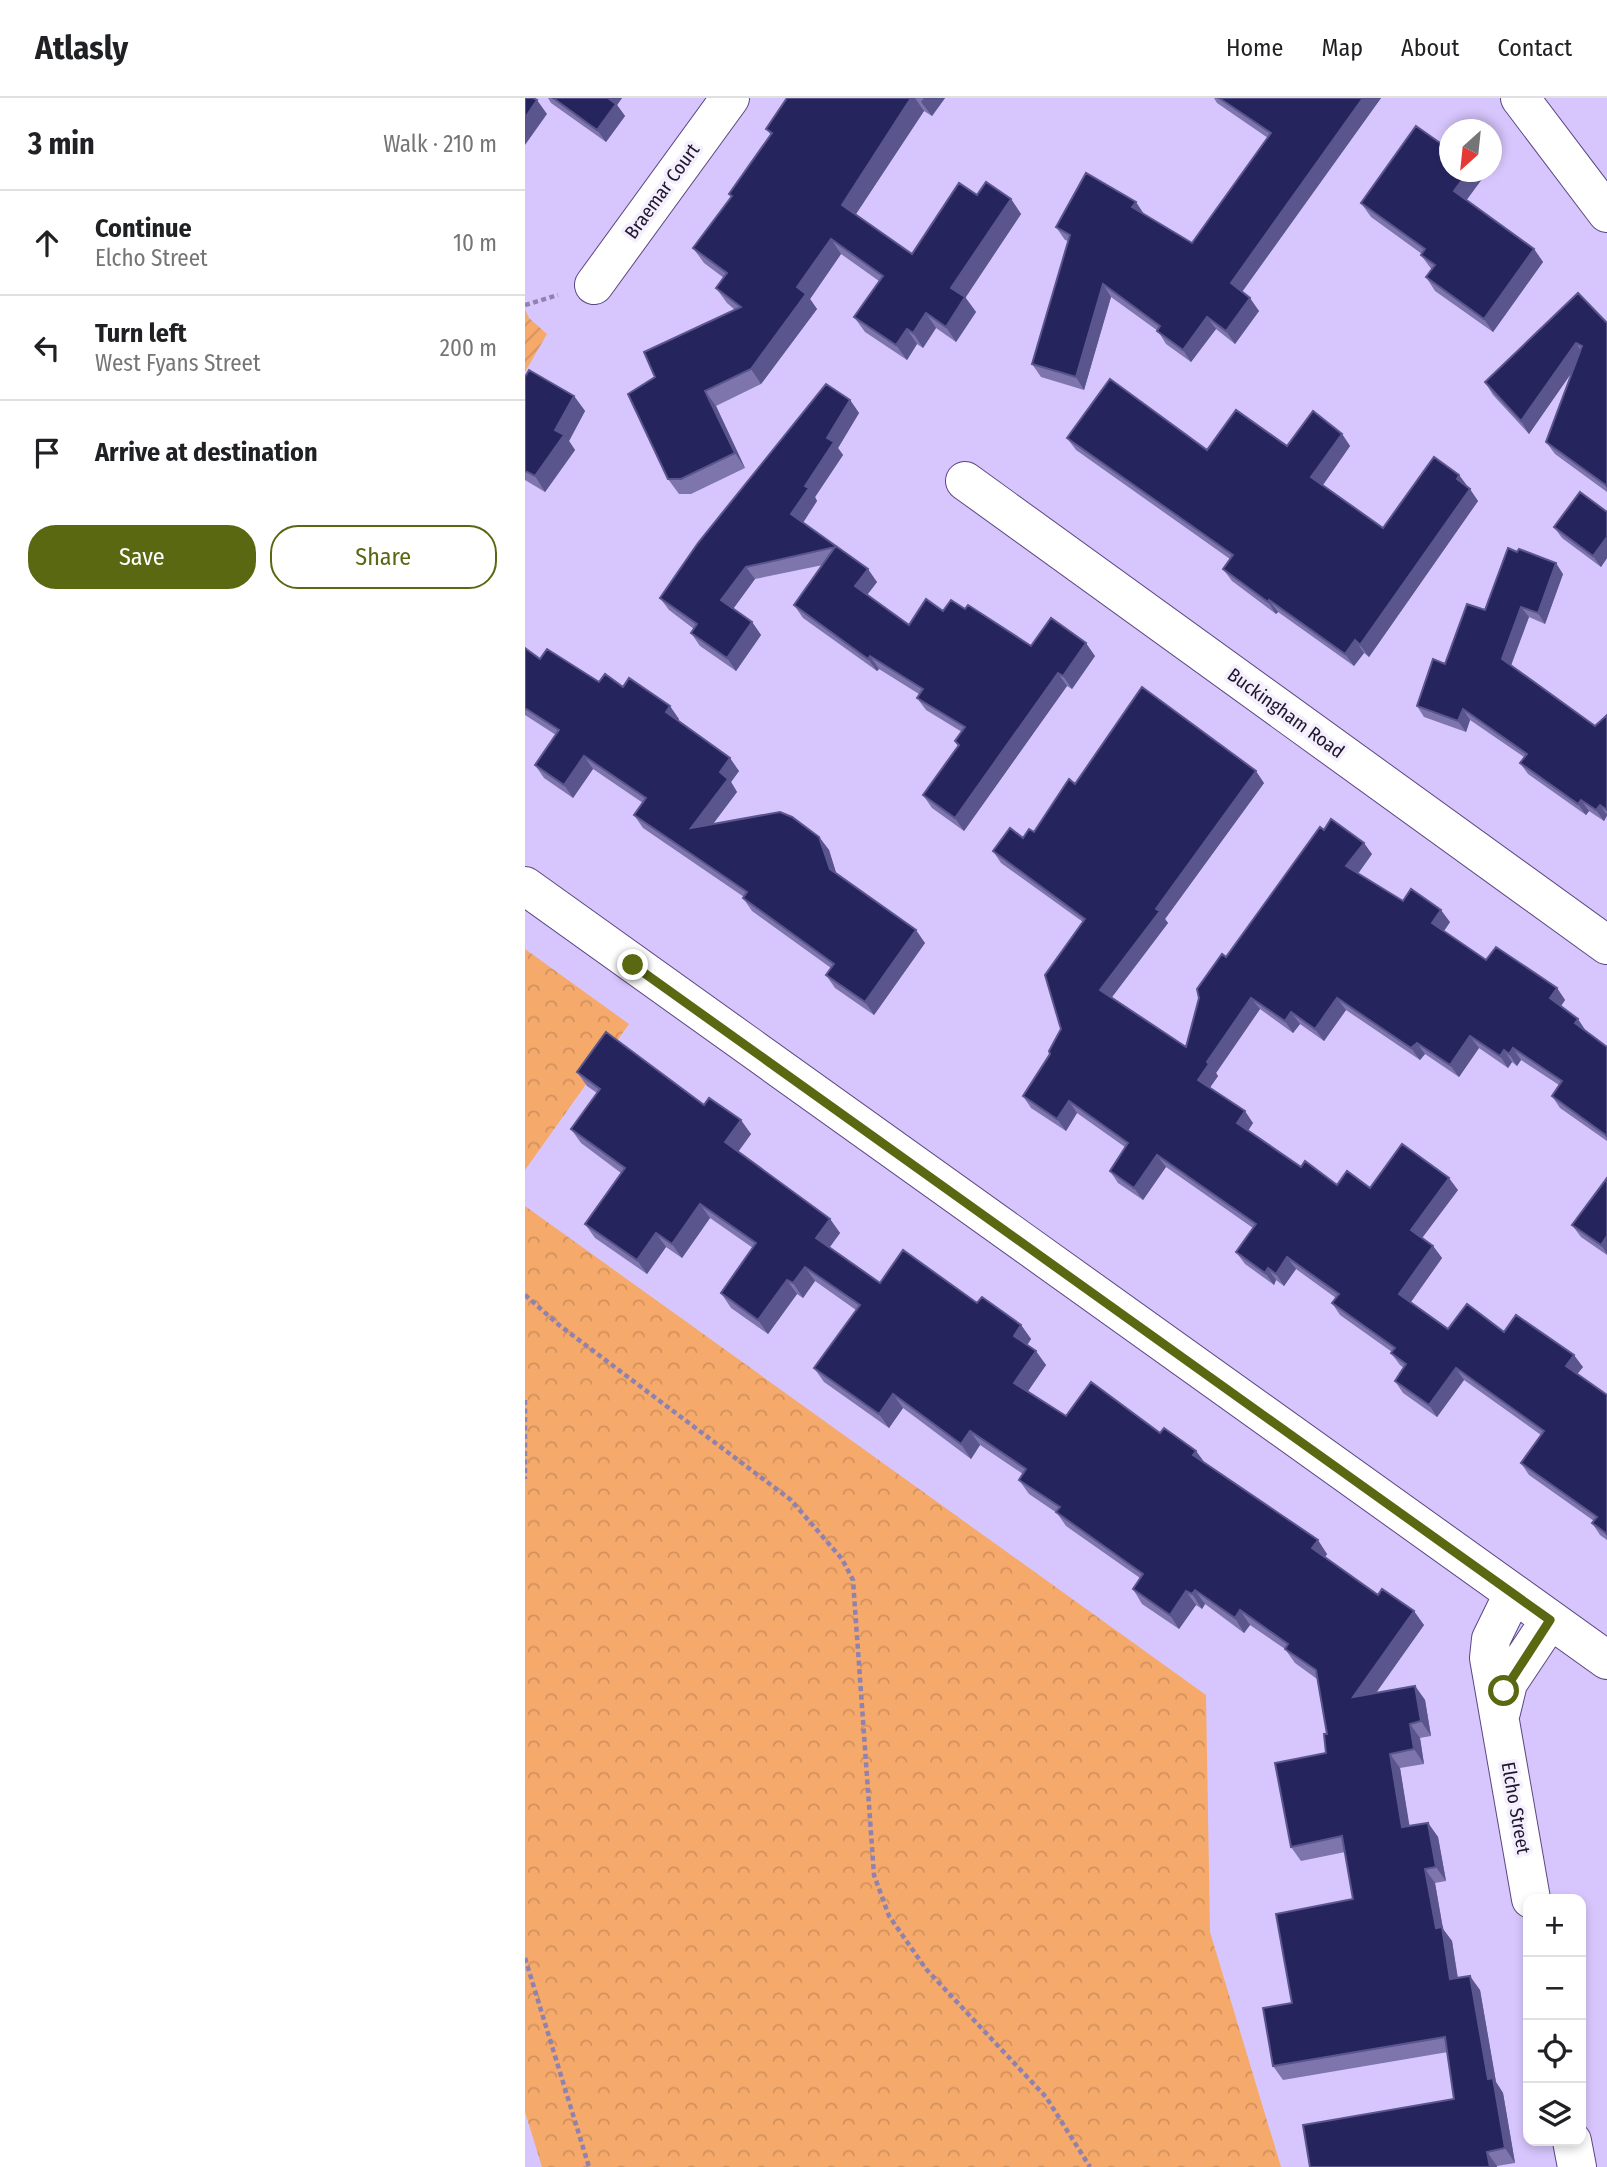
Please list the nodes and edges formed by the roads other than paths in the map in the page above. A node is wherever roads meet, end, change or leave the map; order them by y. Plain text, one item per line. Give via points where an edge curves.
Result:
1 (730, 98) edge
2 (1520, 98) edge
3 (1607, 213) edge
4 (594, 285) dead end
5 (965, 481) dead end
6 (525, 886) edge
7 (1607, 945) edge
8 (1513, 1594) junction
9 (1550, 1620) junction
10 (1607, 1660) edge
11 (1500, 1718) junction
12 (1530, 1894) edge
13 (1573, 2146) edge
14 (1577, 2167) edge

1 - 4 street, Braemar Court
2 - 3 street
5 - 7 street, Buckingham Road
6 - 8 street
8 - 9 street
8 - 11 street, Elcho Street via 1490,1646
9 - 10 street
9 - 11 street, Elcho Street via 1508,1683
11 - 12 street, Elcho Street
13 - 14 street

